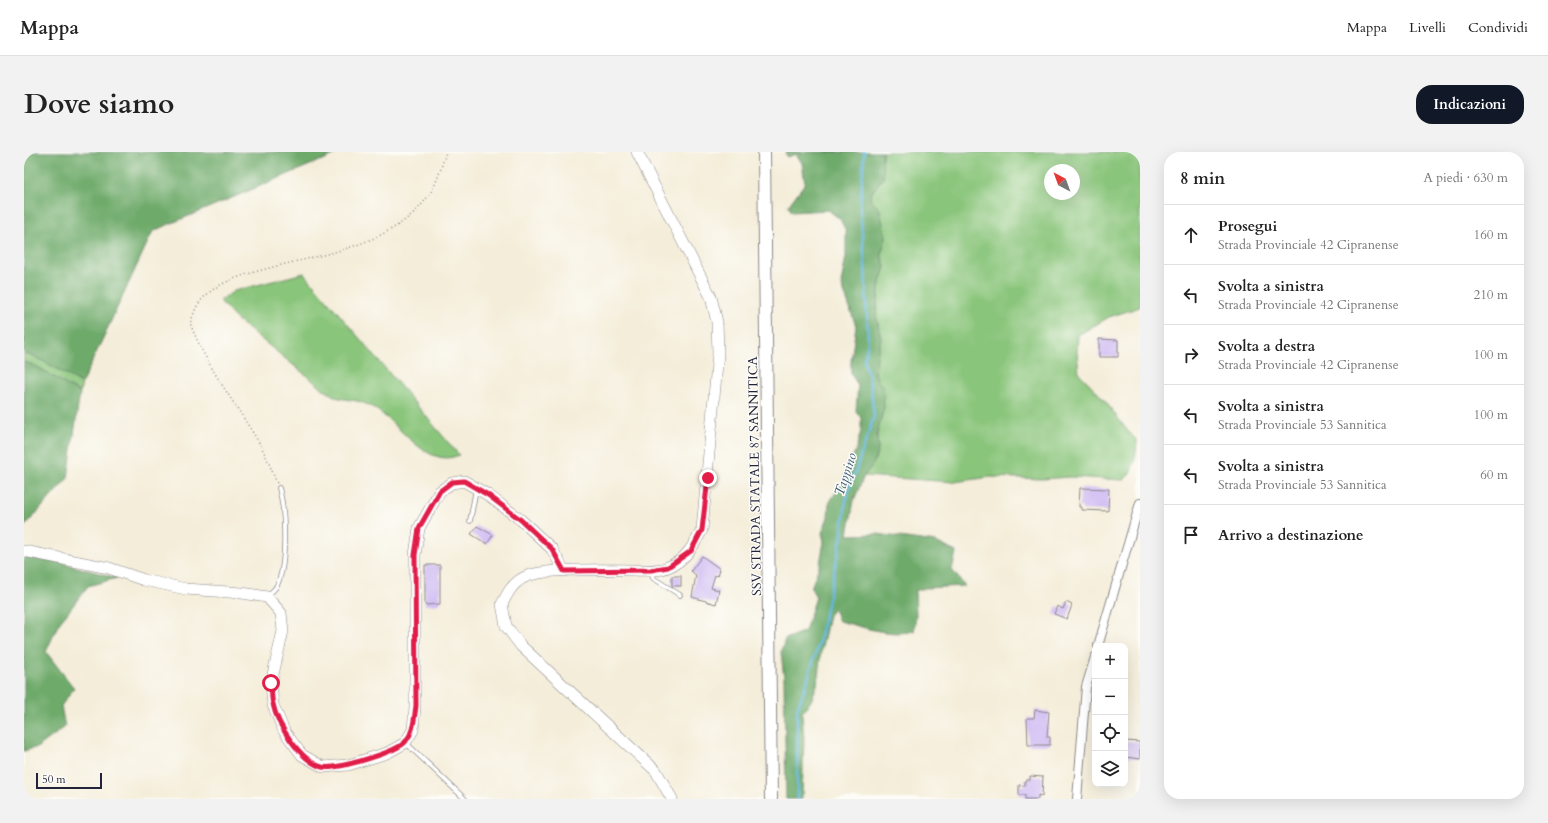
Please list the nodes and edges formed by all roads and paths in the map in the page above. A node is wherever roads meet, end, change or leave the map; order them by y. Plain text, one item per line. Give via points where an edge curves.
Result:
1 (446, 152) edge
2 (637, 152) edge
3 (764, 152) edge
4 (476, 487) junction
5 (279, 488) joint
6 (1140, 503) edge
7 (470, 521) dead end
8 (24, 550) edge
9 (651, 570) junction
10 (564, 571) junction
11 (680, 596) dead end
12 (267, 597) junction
13 (1099, 643) edge
14 (1092, 667) edge
15 (405, 743) junction
16 (465, 799) edge
17 (672, 799) edge
18 (771, 799) edge
19 (1077, 799) edge

1 - 5 path via 431,191 400,222 379,235 335,253 245,274 211,291 198,304 190,323 196,338 222,387 259,442
2 - 9 street via 711,297 717,322 718,353 702,530 691,551 668,567
3 - 18 main road, SSV STRADA STATALE 87 SANNITICA
4 - 7 lane
4 - 10 street via 521,520 552,549
4 - 15 street via 464,481 452,482 440,491 419,528 415,555 416,706 413,730
5 - 12 lane via 284,524 281,570 276,587
6 - 13 street
8 - 12 street via 109,568 144,580 186,589 242,592
9 - 10 street
9 - 11 lane via 653,578
10 - 17 street via 535,573 522,578 512,587 502,604 506,626 521,646 656,771
12 - 15 street via 281,613 283,631 271,683 273,705 284,731 302,755 323,767 348,764 387,753
14 - 19 street via 1086,687
15 - 16 lane

